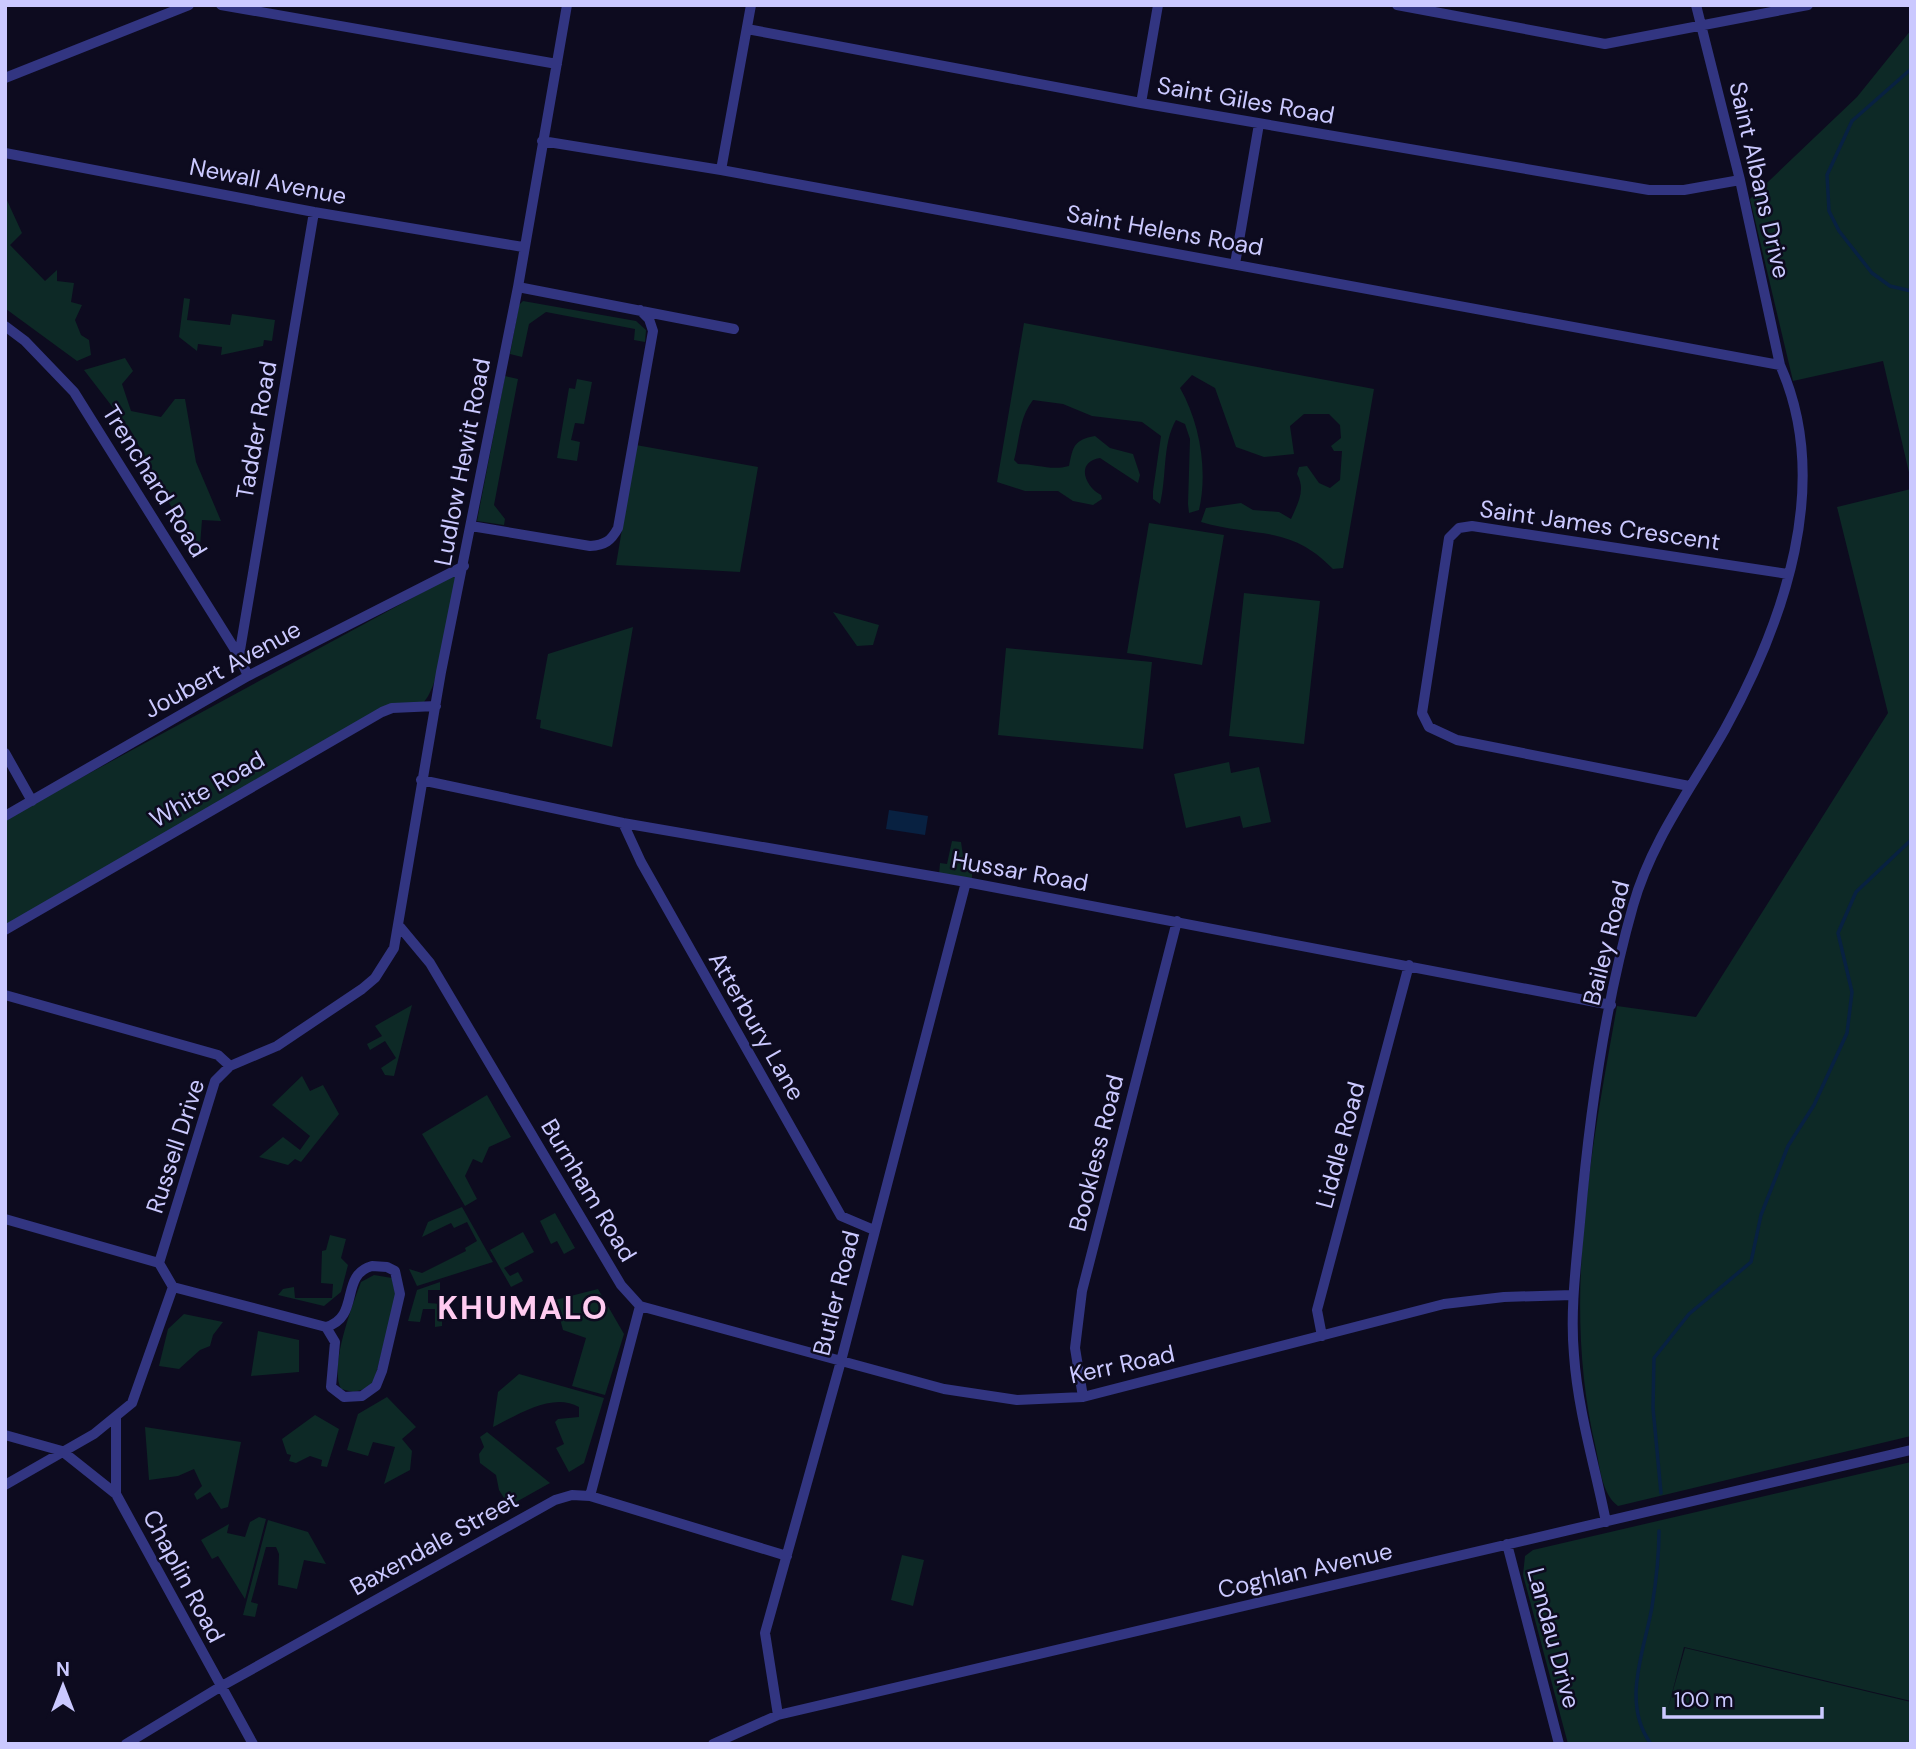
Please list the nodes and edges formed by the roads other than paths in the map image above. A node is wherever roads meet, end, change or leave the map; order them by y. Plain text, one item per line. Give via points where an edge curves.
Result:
1 (189, 5) edge
2 (221, 5) edge
3 (566, 5) edge
4 (751, 5) edge
5 (1158, 5) edge
6 (1397, 5) edge
7 (1696, 5) edge
8 (1808, 5) edge
9 (176, 8) edge
10 (1702, 26) junction
11 (747, 29) junction
12 (556, 64) junction
13 (5, 78) edge
14 (1141, 103) junction
15 (1259, 124) junction
16 (542, 141) junction
17 (5, 153) edge
18 (721, 170) junction
19 (1740, 180) junction
20 (314, 212) junction
21 (523, 247) junction
22 (1235, 264) junction
23 (518, 287) junction
24 (640, 310) junction
25 (5, 326) edge
26 (734, 329) dead end
27 (1780, 365) junction
28 (471, 526) junction
29 (464, 566) junction
30 (1788, 574) junction
31 (239, 656) junction
32 (248, 676) junction
33 (436, 706) junction
34 (5, 754) edge
35 (421, 780) junction
36 (1689, 786) junction
37 (32, 801) junction
38 (5, 816) edge
39 (623, 823) junction
40 (966, 882) junction
41 (1177, 921) junction
42 (400, 927) junction
43 (5, 930) edge
44 (1409, 965) junction
45 (5, 995) edge
46 (1611, 1005) junction
47 (230, 1066) junction
48 (5, 1219) edge
49 (874, 1230) junction
50 (159, 1263) junction
51 (173, 1287) junction
52 (1573, 1295) junction
53 (640, 1306) junction
54 (326, 1327) junction
55 (1322, 1336) junction
56 (841, 1361) junction
57 (1083, 1397) junction
58 (119, 1415) junction
59 (5, 1435) edge
60 (1911, 1450) edge
61 (62, 1451) junction
62 (5, 1485) edge
63 (116, 1494) junction
64 (590, 1496) junction
65 (1605, 1522) junction
66 (1507, 1544) junction
67 (786, 1556) junction
68 (220, 1686) junction
69 (778, 1716) junction
70 (126, 1744) edge
71 (253, 1744) edge
72 (713, 1744) edge
73 (1559, 1744) edge

1 - 9 street
2 - 12 street
3 - 12 street, Ludlow Hewit Road
4 - 11 street
5 - 14 street
6 - 10 street via 1605,44
7 - 10 street, Saint Albans Drive
8 - 10 street
9 - 13 street
10 - 19 street, Saint Albans Drive
11 - 14 street, Saint Giles Road
11 - 18 street
12 - 16 street, Ludlow Hewit Road
14 - 15 street, Saint Giles Road
15 - 19 street, Saint Giles Road via 1649,190 1684,190
15 - 22 street
16 - 18 street, Saint Helens Road
16 - 21 street, Ludlow Hewit Road
17 - 20 street, Newall Avenue
18 - 22 street, Saint Helens Road
19 - 27 street, Saint Albans Drive
20 - 21 street, Newall Avenue
20 - 31 street, Tadder Road
21 - 23 street, Ludlow Hewit Road
22 - 27 street, Saint Helens Road
23 - 24 street
23 - 28 street, Ludlow Hewit Road
24 - 26 street
24 - 28 street via 653,331 613,537 590,546
25 - 31 street, Trenchard Road via 74,392
27 - 30 street, Bailey Road via 1796,413 1803,486
28 - 29 street, Ludlow Hewit Road
29 - 32 street, Joubert Avenue
29 - 33 street, Ludlow Hewit Road
30 - 36 street, Bailey Road via 1765,650 1724,731
30 - 36 street, Saint James Crescent via 1472,527 1459,528 1449,538 1422,713 1429,727 1457,740
31 - 32 street, Trenchard Road
32 - 37 street, Joubert Avenue
33 - 35 street, Ludlow Hewit Road
33 - 43 street, White Road via 382,712
34 - 37 street
35 - 39 street, Hussar Road
35 - 42 street, Ludlow Hewit Road
36 - 46 street, Bailey Road via 1642,879
37 - 38 street, Joubert Avenue
39 - 40 street, Hussar Road
39 - 49 street, Atterbury Lane via 841,1216
40 - 41 street, Hussar Road
40 - 49 street, Butler Road
41 - 44 street, Hussar Road
41 - 57 street, Bookless Road via 1082,1291 1075,1348
42 - 47 street, Russell Drive via 386,964 362,989 277,1046
42 - 53 street, Burnham Road via 430,963 621,1285
44 - 46 street, Hussar Road
44 - 55 street, Liddle Road via 1317,1310
45 - 47 street via 218,1055
46 - 52 street, Bailey Road via 1586,1150
47 - 50 street, Russell Drive via 215,1081
48 - 50 street
49 - 56 street, Butler Road
50 - 51 street
51 - 54 street
51 - 58 street via 138,1391
52 - 55 street, Kerr Road via 1471,1299
52 - 65 street, Bailey Road via 1576,1380
53 - 56 street, Kerr Road
53 - 64 street
54 - 54 street via 335,1342 333,1391 344,1397 370,1392 382,1371 400,1294 395,1271 365,1268 355,1279 344,1317
55 - 57 street, Kerr Road
56 - 57 street, Kerr Road via 976,1395
56 - 67 street, Butler Road
58 - 61 street
58 - 63 street, Chaplin Road
59 - 61 street
60 - 65 street, Coghlan Avenue
61 - 62 street
61 - 63 street
63 - 68 street, Chaplin Road
64 - 67 street, Baxendale Street
64 - 68 street, Baxendale Street via 572,1495 538,1508
65 - 66 street, Coghlan Avenue
66 - 69 street, Coghlan Avenue
66 - 73 street, Landau Drive
67 - 69 street, Butler Road via 765,1633
68 - 70 street, Baxendale Street
68 - 71 street, Chaplin Road
69 - 72 street, Coghlan Avenue

